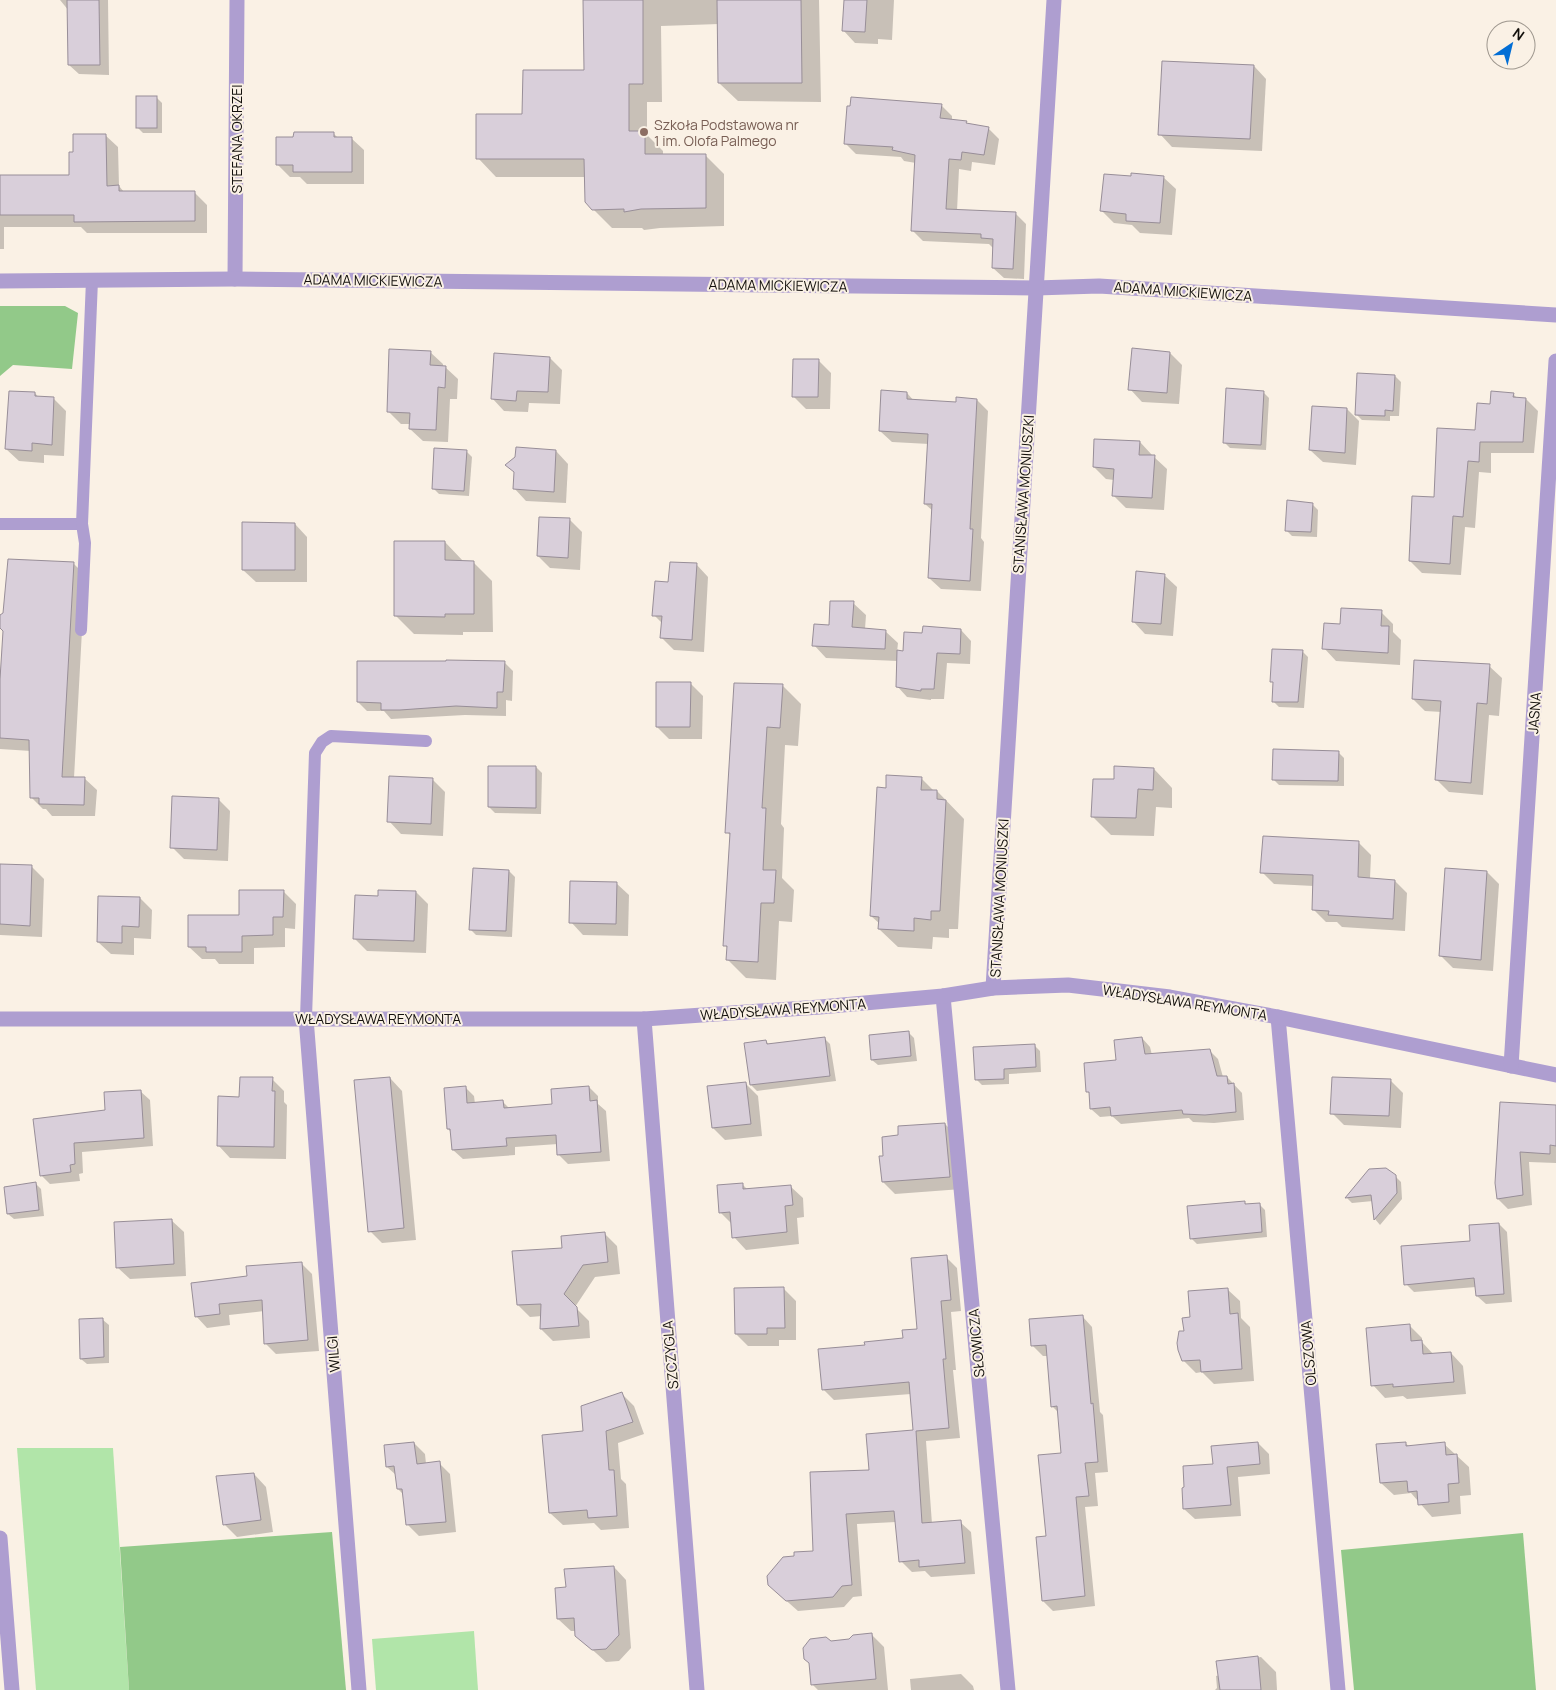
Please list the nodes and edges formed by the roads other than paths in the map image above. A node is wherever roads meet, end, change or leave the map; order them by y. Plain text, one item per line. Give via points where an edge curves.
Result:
1 (237, 0) edge
2 (1054, 0) edge
3 (235, 279) junction
4 (92, 280) junction
5 (0, 281) edge
6 (1036, 288) junction
7 (1556, 315) edge
8 (1556, 361) edge
9 (0, 524) edge
10 (82, 524) junction
11 (81, 630) dead end
12 (426, 741) dead end
13 (993, 988) junction
14 (943, 996) junction
15 (1278, 1017) junction
16 (0, 1018) edge
17 (306, 1018) junction
18 (644, 1019) junction
19 (1511, 1066) junction
20 (1556, 1075) edge
21 (0, 1538) edge
22 (12, 1690) edge
23 (359, 1690) edge
24 (697, 1690) edge
25 (1008, 1690) edge
26 (1338, 1690) edge

1 - 3 street, STEFANA OKRZEI
2 - 6 street, STANISŁAWA MONIUSZKI
3 - 4 street, ADAMA MICKIEWICZA
3 - 6 street, ADAMA MICKIEWICZA
4 - 5 street, ADAMA MICKIEWICZA
4 - 10 lane
6 - 7 street, ADAMA MICKIEWICZA via 1099,286
6 - 13 street, STANISŁAWA MONIUSZKI
8 - 19 street, JASNA
9 - 10 lane
10 - 11 lane via 85,543
12 - 17 lane via 332,736 322,742 316,752
13 - 14 street, WŁADYSŁAWA REYMONTA
13 - 15 street, WŁADYSŁAWA REYMONTA via 1068,985 1170,997
14 - 18 street, WŁADYSŁAWA REYMONTA
14 - 25 street, SŁOWICZA
15 - 19 street, WŁADYSŁAWA REYMONTA
15 - 26 street, OLSZOWA
16 - 17 street, WŁADYSŁAWA REYMONTA
17 - 18 street, WŁADYSŁAWA REYMONTA
17 - 23 street, WILGI
18 - 24 street, SZCZYGLA
19 - 20 street, WŁADYSŁAWA REYMONTA
21 - 22 street

